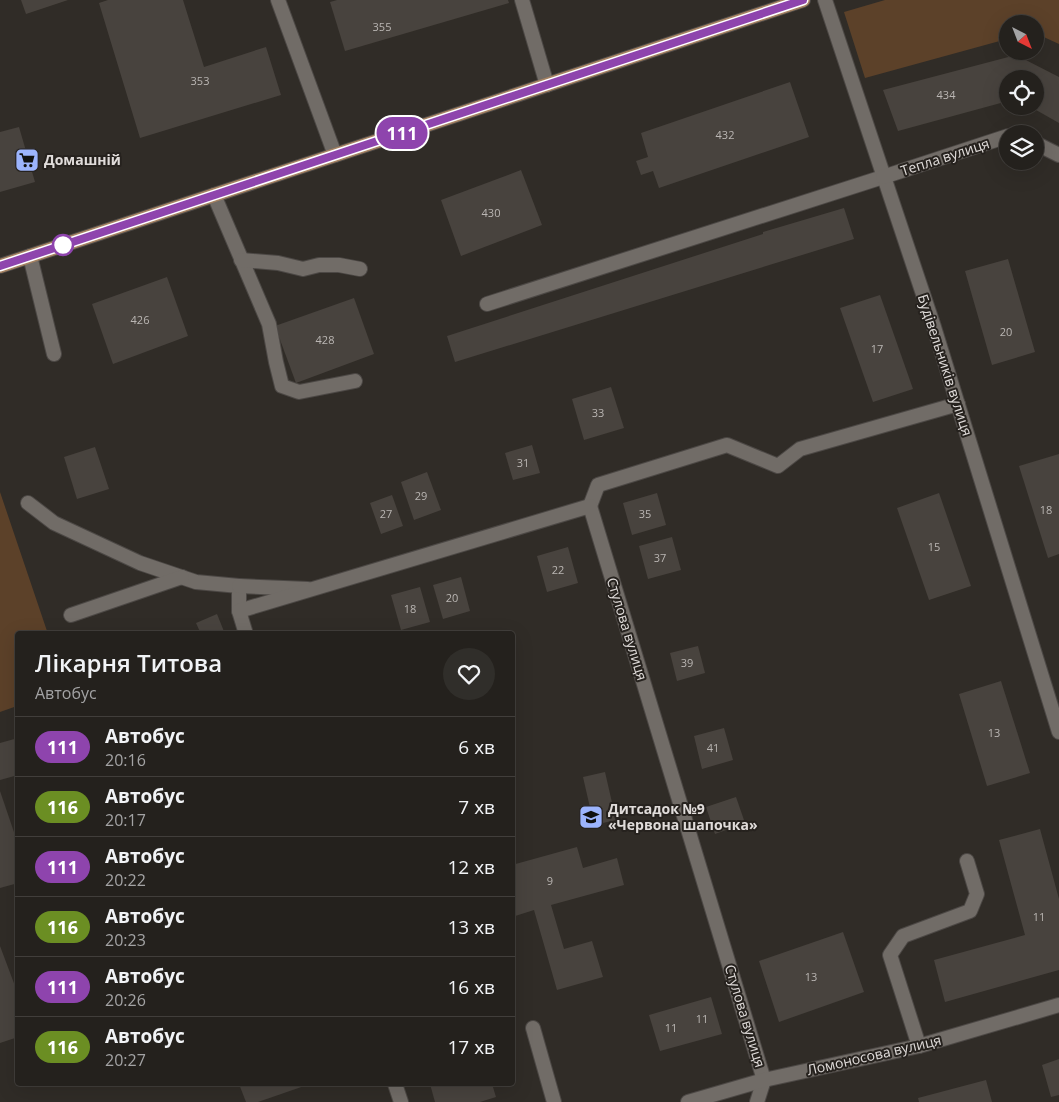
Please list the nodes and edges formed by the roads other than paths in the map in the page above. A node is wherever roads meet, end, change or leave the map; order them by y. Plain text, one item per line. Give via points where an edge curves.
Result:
1 (278, 0) edge
2 (522, 0) edge
3 (803, 0) edge
4 (825, 0) edge
5 (546, 85) junction
6 (999, 139) edge
7 (1044, 148) edge
8 (335, 155) junction
9 (1059, 155) edge
10 (883, 177) junction
11 (214, 195) junction
12 (30, 256) junction
13 (241, 260) junction
14 (0, 266) edge
15 (360, 269) dead end
16 (487, 304) dead end
17 (54, 354) dead end
18 (355, 381) dead end
19 (958, 404) junction
20 (28, 503) dead end
21 (590, 506) junction
22 (182, 577) junction
23 (239, 586) junction
24 (311, 589) junction
25 (239, 611) junction
26 (71, 614) dead end
27 (245, 631) edge
28 (1059, 732) edge
29 (967, 861) dead end
30 (1059, 1005) edge
31 (532, 1028) dead end
32 (919, 1046) junction
33 (764, 1080) junction
34 (395, 1086) edge
35 (401, 1102) edge
36 (554, 1102) edge
37 (688, 1102) edge
38 (757, 1102) edge

1 - 8 street
2 - 5 street
3 - 5 main road
4 - 10 street, Будівельників вулиця
5 - 8 main road
6 - 10 street, Тепла вулиця
7 - 9 street
8 - 11 main road
10 - 16 street, Тепла вулиця
10 - 19 street, Будівельників вулиця
11 - 12 main road
11 - 13 street
12 - 14 main road
12 - 17 street
13 - 15 street via 303,269 339,265
13 - 18 street via 269,324 282,386 299,392
19 - 21 street via 800,449 778,466 728,445 598,485
19 - 28 street, Будівельників вулиця
20 - 22 street via 54,523 140,563
21 - 24 street
21 - 33 street, Стулова вулиця
22 - 23 street via 196,582
22 - 26 street
23 - 24 street
23 - 25 street
24 - 25 street
25 - 27 street
29 - 32 street via 977,894 970,911 903,936 890,955
30 - 32 street, Ломоносова вулиця
31 - 36 street
32 - 33 street, Ломоносова вулиця
33 - 37 street, Ломоносова вулиця
33 - 38 street, Стулова вулиця
34 - 35 street

